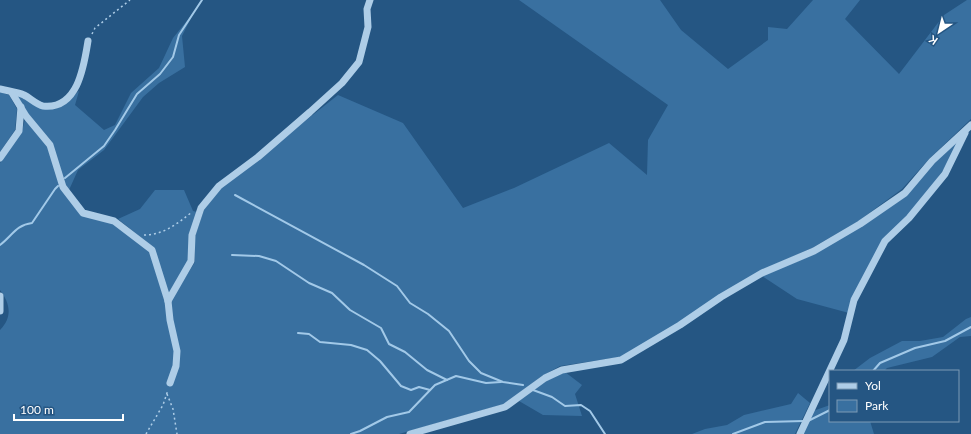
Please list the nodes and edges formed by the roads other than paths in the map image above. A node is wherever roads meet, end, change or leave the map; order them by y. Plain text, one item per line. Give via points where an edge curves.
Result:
1 (370, 0) edge
2 (88, 41) road end
3 (0, 89) edge
4 (12, 93) junction
5 (21, 107) junction
6 (969, 127) edge
7 (0, 158) edge
8 (0, 296) edge
9 (168, 301) junction
10 (0, 311) edge
11 (830, 370) edge
12 (829, 372) edge
13 (170, 383) road end
14 (410, 434) edge
15 (800, 434) edge

1 - 9 street via 367,9 368,27 360,62 342,83 310,112 258,157 218,186 201,208 192,235 191,261
2 - 4 street via 83,70 74,92 60,104 43,106 24,95
3 - 4 street
4 - 5 street
5 - 7 street via 19,131
5 - 9 street via 50,145 63,187 83,213 114,220 152,250
6 - 11 street via 945,174 910,218 886,241 854,300 844,340
6 - 14 street via 932,161 904,193 860,224 814,251 762,273 621,360 562,370 545,378 505,407
8 - 10 street
9 - 13 street via 177,351 176,366
12 - 15 street

